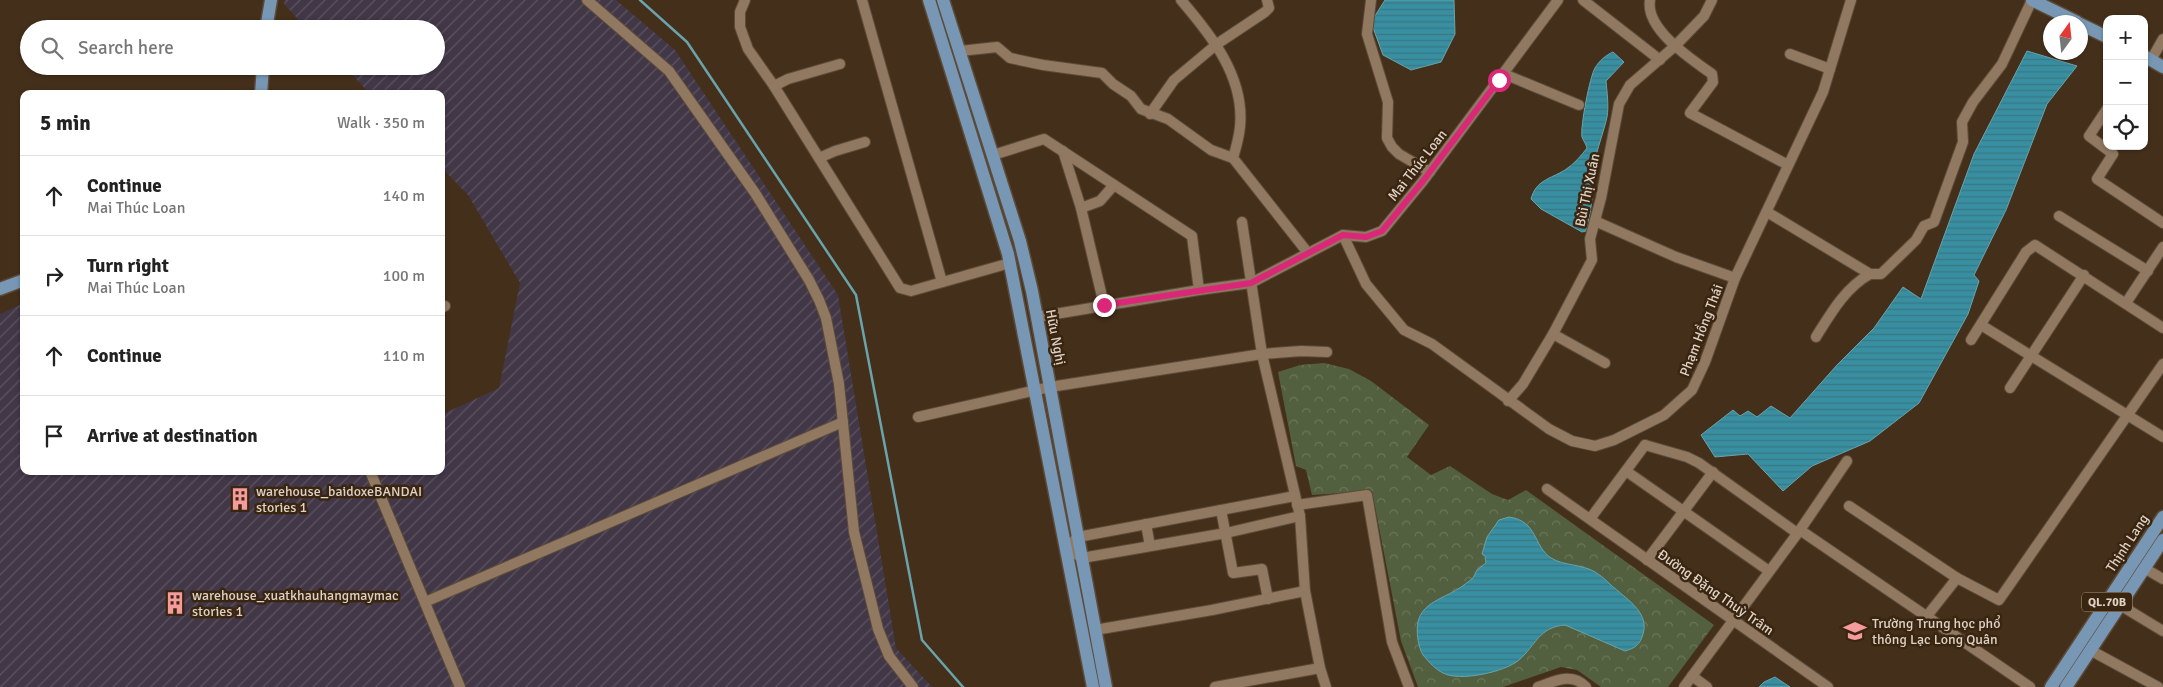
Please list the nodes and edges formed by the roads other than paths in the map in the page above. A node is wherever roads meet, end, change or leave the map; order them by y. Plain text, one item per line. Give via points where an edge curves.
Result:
1 (271, 0) edge
2 (587, 0) edge
3 (745, 0) edge
4 (862, 0) edge
5 (929, 0) edge
6 (943, 0) edge
7 (1181, 0) edge
8 (1267, 0) edge
9 (1371, 0) edge
10 (1558, 0) edge
11 (1583, 0) edge
12 (1650, 0) edge
13 (1712, 0) edge
14 (1851, 0) edge
15 (2032, 0) edge
16 (2063, 15) edge
17 (268, 20) edge
18 (2088, 28) edge
19 (2103, 35) edge
20 (2163, 39) edge
21 (1217, 44) junction
22 (1674, 47) junction
23 (960, 51) junction
24 (1790, 54) dead end
25 (2148, 58) edge
26 (1660, 60) junction
27 (840, 64) dead end
28 (2163, 66) edge
29 (1830, 69) junction
30 (1504, 74) junction
31 (262, 75) edge
32 (774, 86) junction
33 (261, 90) edge
34 (1579, 105) dead end
35 (1150, 114) junction
36 (2103, 115) edge
37 (865, 142) dead end
38 (2103, 147) edge
39 (2107, 150) edge
40 (1063, 151) junction
41 (993, 155) junction
42 (819, 158) junction
43 (1233, 158) junction
44 (1788, 165) junction
45 (1430, 172) junction
46 (1114, 185) junction
47 (1081, 208) junction
48 (1767, 212) junction
49 (2059, 216) dead end
50 (1595, 221) junction
51 (1242, 222) dead end
52 (2163, 222) edge
53 (1343, 235) junction
54 (2163, 248) edge
55 (1308, 253) junction
56 (1010, 263) junction
57 (2148, 271) junction
58 (1870, 274) junction
59 (2084, 275) junction
60 (1735, 278) junction
61 (20, 282) edge
62 (942, 282) junction
63 (1251, 283) junction
64 (0, 289) edge
65 (1199, 290) junction
66 (1032, 291) junction
67 (1017, 296) junction
68 (2126, 303) junction
69 (1104, 305) junction
70 (1037, 317) junction
71 (1981, 325) junction
72 (2163, 328) edge
73 (1553, 334) junction
74 (1816, 337) dead end
75 (1971, 340) dead end
76 (1326, 352) dead end
77 (1262, 354) junction
78 (2031, 356) junction
79 (1605, 363) dead end
80 (2163, 364) edge
81 (1050, 387) junction
82 (2010, 388) dead end
83 (1036, 390) junction
84 (1508, 401) junction
85 (2128, 414) junction
86 (918, 417) dead end
87 (843, 422) junction
88 (1639, 428) junction
89 (2163, 437) edge
90 (1645, 445) junction
91 (1847, 461) dead end
92 (1626, 471) junction
93 (1713, 472) junction
94 (372, 475) edge
95 (1547, 489) dead end
96 (1296, 500) junction
97 (1849, 506) dead end
98 (1221, 510) junction
99 (1684, 511) junction
100 (1300, 516) junction
101 (2163, 517) edge
102 (1590, 519) junction
103 (1146, 524) junction
104 (1799, 531) junction
105 (1226, 533) junction
106 (1078, 537) junction
107 (2163, 540) edge
108 (1150, 546) junction
109 (1066, 548) junction
110 (1082, 558) junction
111 (1647, 560) junction
112 (2144, 568) junction
113 (1769, 571) junction
114 (1958, 578) junction
115 (2163, 579) edge
116 (1305, 591) junction
117 (1268, 599) junction
118 (425, 602) junction
119 (2120, 605) junction
120 (1928, 616) junction
121 (1733, 620) junction
122 (1096, 630) junction
123 (2163, 631) edge
124 (2090, 650) junction
125 (1320, 668) junction
126 (1692, 676) junction
127 (460, 687) edge
128 (913, 687) edge
129 (1092, 687) edge
130 (1106, 687) edge
131 (1216, 687) edge
132 (1326, 687) edge
133 (1409, 687) edge
134 (1538, 687) edge
135 (1586, 687) edge
136 (1684, 687) edge
137 (1706, 687) edge
138 (1828, 687) edge
139 (2030, 687) edge
140 (2051, 687) edge
141 (2066, 687) edge
142 (2158, 687) edge

1 - 17 main road
2 - 87 street via 668,71 755,193 810,280 826,318
3 - 32 street via 740,12 740,27 748,49
4 - 62 street
5 - 56 main road
6 - 23 main road, Hữu Nghị
7 - 21 street
8 - 21 street via 1265,12
9 - 45 street via 1367,34 1388,102 1387,138 1400,154
10 - 30 street, Mai Thúc Loan
11 - 26 street
12 - 22 street via 1648,7 1655,22
13 - 22 street, Bùi Thị Xuân via 1704,16
14 - 29 street, Phạm Hồng Thái
15 - 16 main road
15 - 58 street via 2002,64 1962,122 1963,142 1934,222 1924,226 1916,240 1881,274
18 - 19 main road
20 - 25 street
21 - 35 street via 1174,80
21 - 43 street via 1238,90 1240,127
22 - 26 street, Bùi Thị Xuân
22 - 44 street via 1712,74 1713,82 1690,113
23 - 35 street via 997,47 1010,58 1102,73 1131,96 1141,110
23 - 41 main road, Hữu Nghị
24 - 29 street
25 - 28 main road
26 - 50 street, Bùi Thị Xuân via 1630,85 1619,104
27 - 32 street
29 - 44 street, Phạm Hồng Thái via 1823,92
30 - 34 street
30 - 45 street, Mai Thúc Loan
31 - 33 main road
32 - 42 street
35 - 43 street via 1168,119 1211,150
36 - 38 street via 2088,136
37 - 42 street
39 - 52 street via 2113,154 2097,179
40 - 41 street via 1044,139
40 - 46 street
40 - 47 street
41 - 66 main road, Hữu Nghị via 1020,240
42 - 62 street via 900,288 911,291
43 - 55 street
44 - 48 street, Phạm Hồng Thái
45 - 53 street, Mai Thúc Loan via 1382,231 1366,237
46 - 47 street via 1100,201
46 - 65 street via 1192,236
47 - 69 street
48 - 58 street
48 - 60 street, Phạm Hồng Thái
49 - 57 street
50 - 60 street via 1676,257
50 - 73 street, Bùi Thị Xuân via 1590,239 1592,260
51 - 63 street
53 - 55 street
53 - 84 street, Phạm Hồng Thái via 1366,284 1404,330 1432,344
54 - 57 street
55 - 63 street
56 - 62 street
56 - 67 main road
57 - 68 street
58 - 74 street via 1847,291
59 - 68 street
59 - 71 street via 2038,245 2032,246
59 - 78 street
60 - 88 street, Phạm Hồng Thái via 1706,362 1692,390 1664,415
61 - 64 main road
63 - 65 street
63 - 77 street
65 - 69 street
66 - 67 main road
66 - 70 main road, Hữu Nghị
67 - 83 main road
68 - 72 street
69 - 70 street
70 - 81 main road, Hữu Nghị
71 - 75 street
71 - 78 street
73 - 79 street
73 - 84 street, Bùi Thị Xuân via 1523,384
76 - 77 street
77 - 81 street
77 - 96 street
78 - 82 street
78 - 85 street
80 - 85 street
81 - 83 street
81 - 106 main road, Hữu Nghị
83 - 86 street
83 - 109 main road
84 - 88 street, Phạm Hồng Thái via 1572,441 1595,446
85 - 89 street
85 - 114 street via 1999,600
87 - 118 street
87 - 128 street via 854,532 878,629 888,656
88 - 90 street
90 - 92 street
90 - 93 street via 1687,457
91 - 104 street
92 - 99 street
92 - 102 street
93 - 99 street
93 - 104 street
94 - 118 street
95 - 102 street, Đường Đặng Thuỳ Trâm
96 - 98 street
96 - 100 street
96 - 133 street via 1368,495 1392,642
97 - 114 street
98 - 103 street
98 - 105 street
99 - 111 street
99 - 113 street
100 - 105 street
100 - 116 street
101 - 140 main road, Thịnh Lang / QL.70B
102 - 111 street, Đường Đặng Thuỳ Trâm
103 - 106 street
103 - 108 street
104 - 113 street
104 - 120 street
105 - 108 street
105 - 117 street via 1233,572 1262,569
106 - 109 street
106 - 110 main road, Hữu Nghị
107 - 112 main road, Thịnh Lang / QL.70B
108 - 110 street
109 - 110 street
109 - 129 main road
110 - 122 main road, Hữu Nghị
111 - 121 street, Đường Đặng Thuỳ Trâm
112 - 115 street
112 - 119 main road, Thịnh Lang / QL.70B
113 - 121 street
114 - 120 street
116 - 117 street
116 - 125 street
117 - 122 street
118 - 127 street
119 - 123 street
119 - 124 main road, Thịnh Lang / QL.70B
120 - 139 street
121 - 126 street
121 - 138 street, Đường Đặng Thuỳ Trâm
122 - 130 main road, Hữu Nghị
124 - 141 main road, Thịnh Lang / QL.70B
124 - 142 street
125 - 131 street
125 - 132 street
126 - 136 street
126 - 137 street
134 - 135 street via 1567,677

